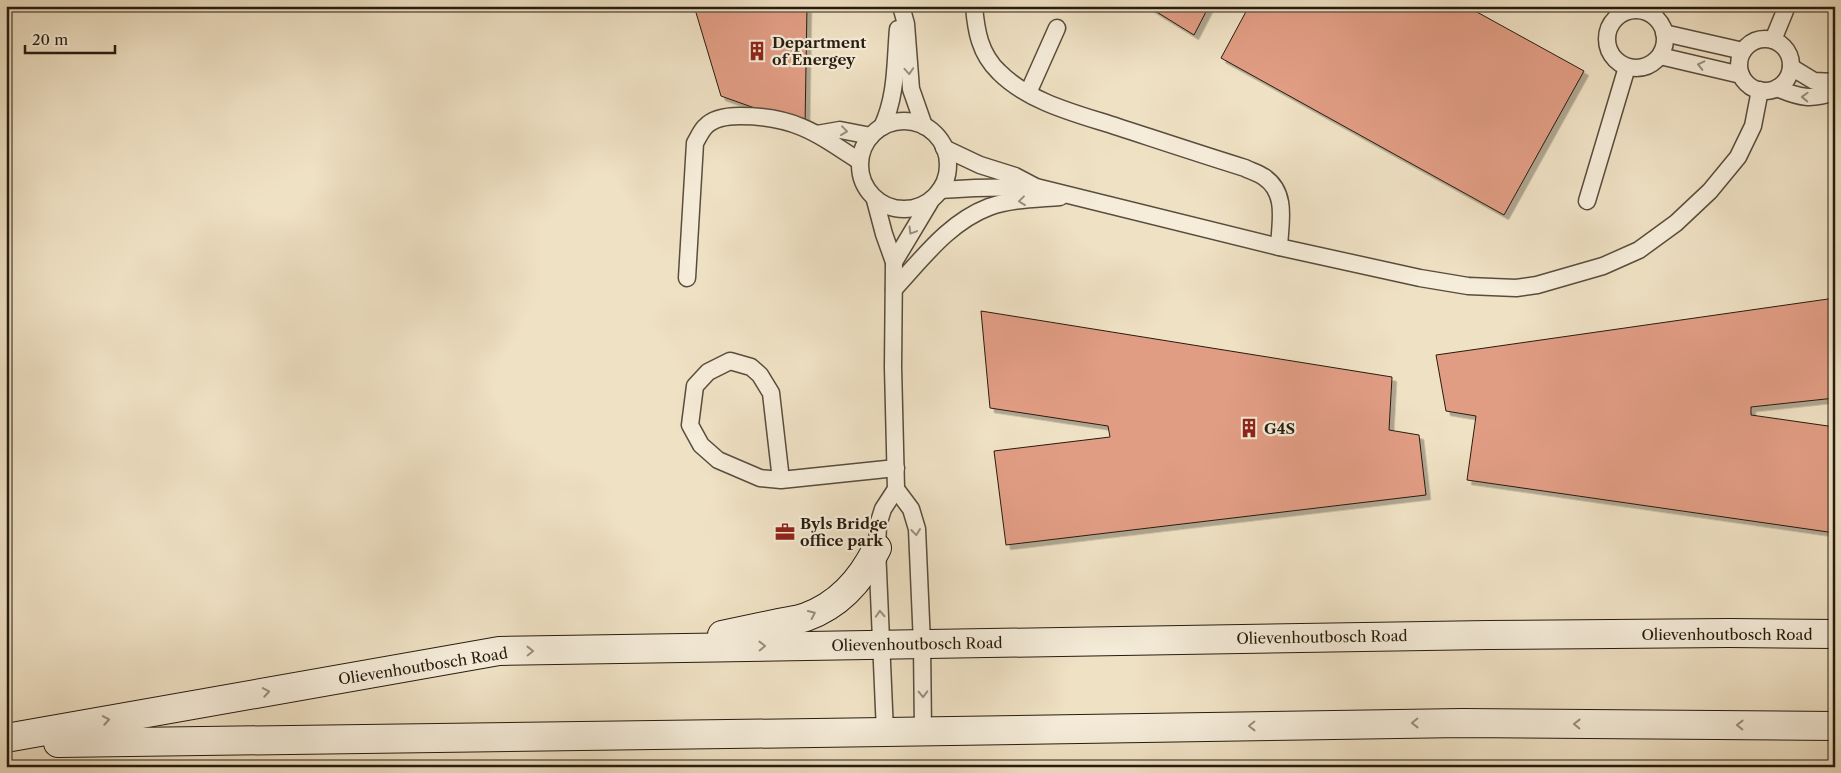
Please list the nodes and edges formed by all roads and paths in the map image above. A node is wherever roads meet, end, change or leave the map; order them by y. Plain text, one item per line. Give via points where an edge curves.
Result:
1 (900, 6) edge
2 (974, 6) edge
3 (1787, 6) edge
4 (1645, 9) edge
5 (1057, 28) dead end
6 (1664, 33) junction
7 (1773, 40) junction
8 (1743, 51) junction
9 (1660, 56) junction
10 (1627, 67) junction
11 (1791, 67) junction
12 (1741, 75) junction
13 (1835, 82) edge
14 (1777, 88) junction
15 (1760, 90) junction
16 (1835, 92) edge
17 (1028, 93) junction
18 (924, 126) junction
19 (876, 131) junction
20 (817, 134) junction
21 (944, 148) junction
22 (859, 162) junction
23 (1036, 187) junction
24 (935, 196) junction
25 (1070, 196) junction
26 (875, 200) junction
27 (1587, 201) dead end
28 (1279, 248) junction
29 (894, 262) junction
30 (687, 278) dead end
31 (894, 289) junction
32 (896, 468) junction
33 (781, 480) junction
34 (896, 489) junction
35 (877, 548) junction
36 (1835, 634) edge
37 (922, 644) junction
38 (881, 645) junction
39 (662, 648) junction
40 (1835, 726) edge
41 (885, 732) junction
42 (924, 732) junction
43 (6, 738) edge
44 (6, 743) edge

1 -> 18 lane via 906,24 911,90
1 - 19 lane via 892,100 889,113
2 - 17 lane via 976,30 984,54 999,72
3 - 7 lane
4 - 6 lane via 1659,22
4 - 10 lane via 1626,12 1609,28 1606,40 1609,52
5 - 17 lane
6 - 8 lane
6 - 9 lane
7 - 8 lane via 1756,40
7 - 11 lane via 1787,51
8 - 12 lane
9 - 10 lane via 1639,69
12 -> 9 lane
10 - 27 lane
11 - 13 lane via 1814,82
11 - 14 lane via 1789,76
12 - 15 lane via 1752,87
14 - 15 lane
16 -> 14 lane via 1811,98 1797,97
15 - 28 lane via 1753,126 1742,149 1710,191 1639,250 1603,266 1537,286 1468,286
17 - 28 lane via 1058,107 1263,176 1279,195
18 - 19 lane via 895,122
18 - 21 lane via 936,135
20 -> 19 lane via 840,130
19 - 22 lane via 863,148
20 - 22 lane
20 - 30 lane via 799,125 763,116 727,116 706,125 694,143
21 - 23 lane
21 - 24 lane via 948,162 947,177
22 - 26 lane via 866,189
23 - 24 lane via 975,188
23 - 25 lane
24 - 26 lane via 917,208 902,210
24 -> 29 lane
25 - 28 lane
25 -> 31 lane via 1014,202 968,216 936,244
26 - 29 lane
29 - 31 lane
31 - 32 lane
32 - 33 lane
32 - 34 lane
33 - 33 lane via 771,393 760,375 751,367 730,361 708,372 695,386 690,425 701,445 718,460 760,478
34 - 35 lane via 883,509 878,525
34 -> 37 lane via 911,509 917,529
38 -> 35 lane
39 -> 35 main road via 805,618 840,598 853,586
36 - 37 main road, Olievenhoutbosch Road via 1488,634
37 - 38 main road, Olievenhoutbosch Road
37 -> 42 lane
39 -> 38 main road, Olievenhoutbosch Road
38 - 41 lane
43 -> 39 main road, Olievenhoutbosch Road via 499,652
40 -> 42 main road via 1462,723
41 - 42 main road
41 - 44 main road

